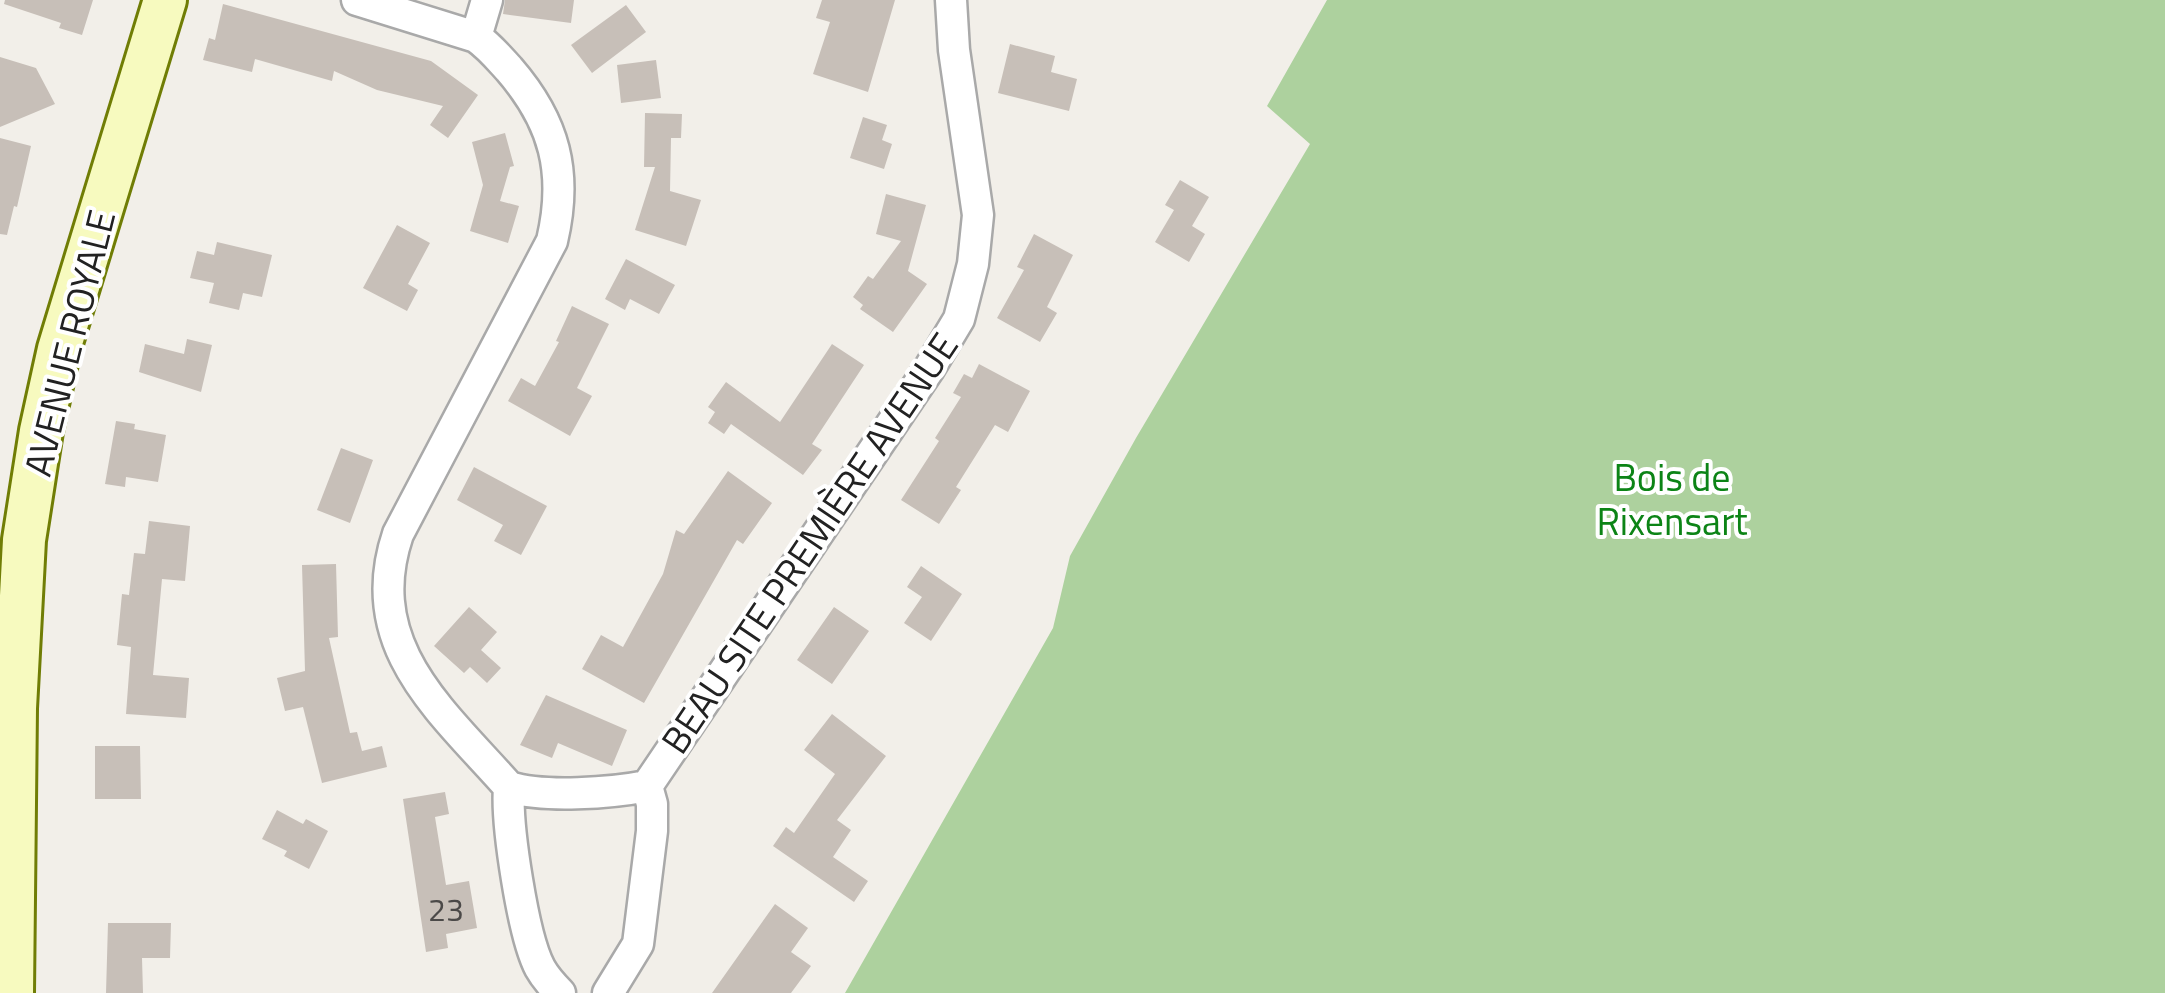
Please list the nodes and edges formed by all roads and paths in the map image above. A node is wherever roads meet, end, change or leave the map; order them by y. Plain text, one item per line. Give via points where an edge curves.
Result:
1 (164, 0) edge
2 (357, 0) edge
3 (487, 0) edge
4 (951, 0) edge
5 (476, 37) junction
6 (647, 786) junction
7 (509, 787) junction
8 (12, 993) edge
9 (560, 993) edge
10 (608, 993) edge

1 - 8 street, AVENUE ROYALE via 59,349 24,540
2 - 5 street
3 - 5 street
4 - 6 street, BEAU SITE PREMIÈRE AVENUE via 978,215 974,264 958,319
5 - 7 street via 520,82 544,119 560,201 541,267 398,534 387,587 392,627 417,682
6 - 7 street via 554,792
6 - 10 street via 652,831 638,944
7 - 9 street via 507,809 534,951

